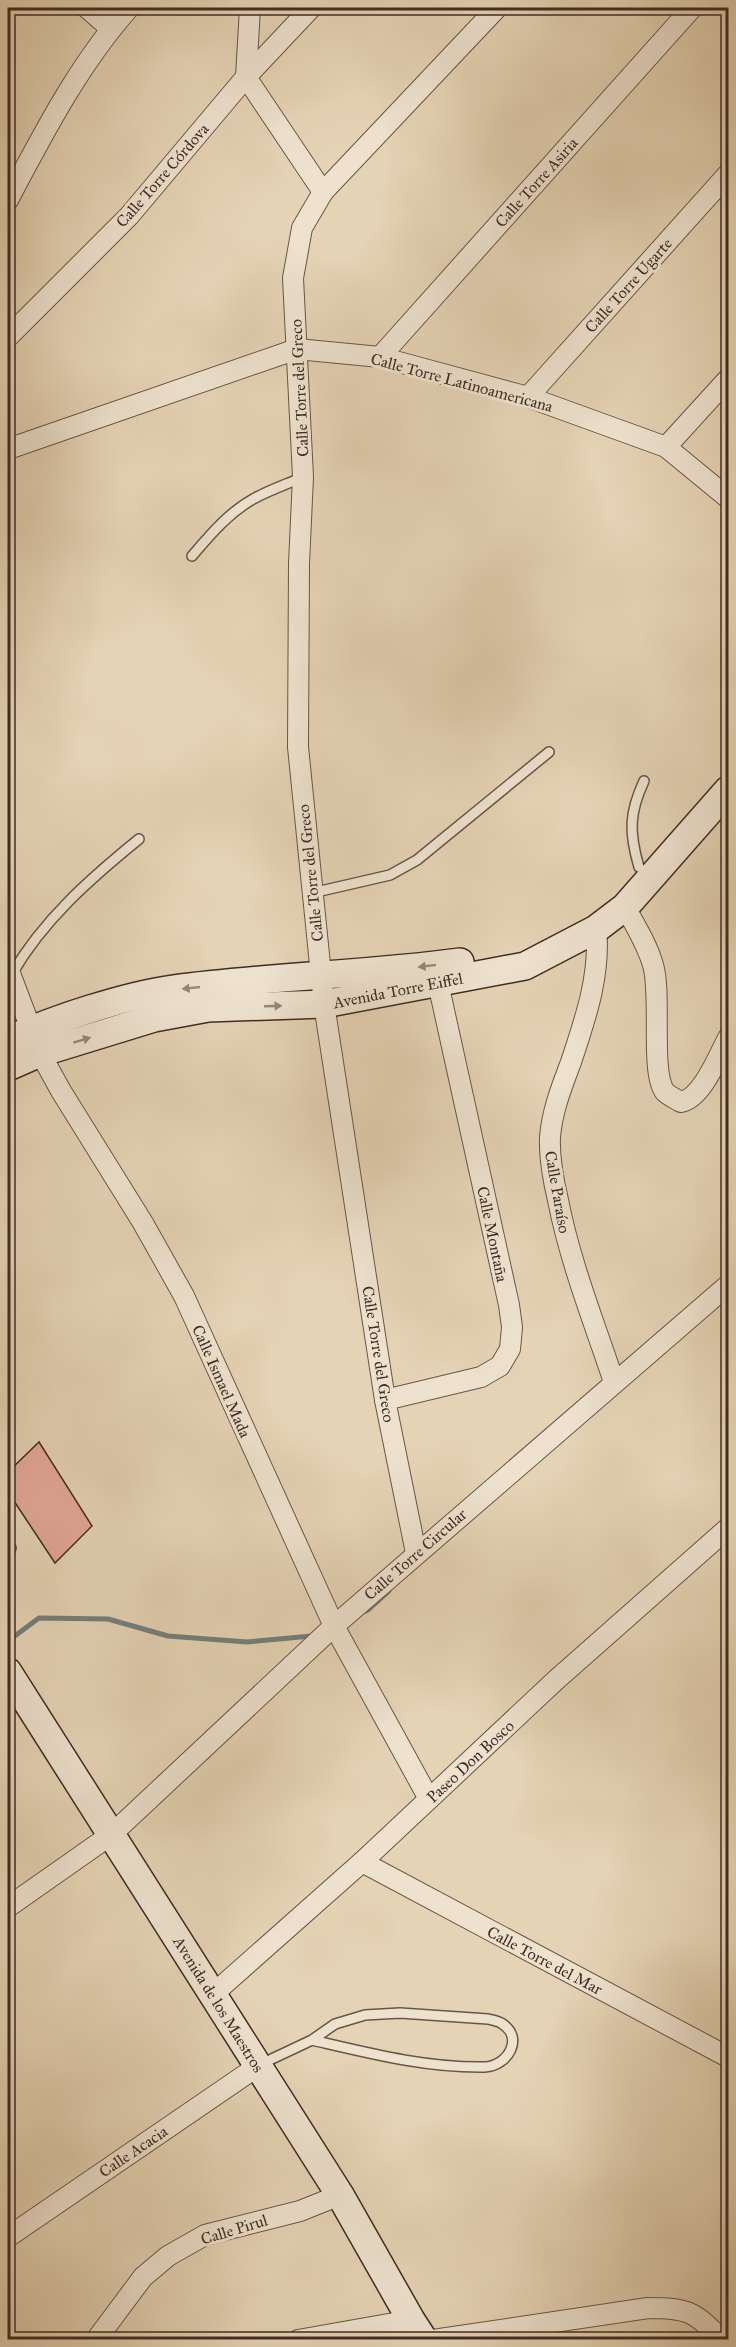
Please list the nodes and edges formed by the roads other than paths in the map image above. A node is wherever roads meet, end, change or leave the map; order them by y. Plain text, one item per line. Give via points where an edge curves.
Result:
1 (87, 8) edge
2 (129, 8) edge
3 (250, 8) edge
4 (311, 8) edge
5 (497, 8) edge
6 (692, 8) edge
7 (110, 28) junction
8 (246, 77) junction
9 (729, 174) edge
10 (323, 192) junction
11 (8, 200) edge
12 (8, 337) edge
13 (297, 349) junction
14 (380, 357) junction
15 (729, 378) edge
16 (528, 397) junction
17 (666, 447) junction
18 (8, 449) edge
19 (303, 477) junction
20 (729, 498) edge
21 (192, 556) dead end
22 (549, 752) dead end
23 (729, 770) edge
24 (644, 781) dead end
25 (729, 790) edge
26 (139, 839) dead end
27 (639, 867) junction
28 (312, 893) junction
29 (625, 907) junction
30 (596, 929) junction
31 (9, 972) edge
32 (321, 976) junction
33 (438, 983) junction
34 (324, 1004) junction
35 (729, 1038) edge
36 (8, 1040) edge
37 (36, 1041) junction
38 (8, 1067) edge
39 (728, 1288) edge
40 (614, 1382) junction
41 (386, 1400) junction
42 (729, 1528) edge
43 (8, 1541) edge
44 (416, 1553) junction
45 (8, 1556) edge
46 (334, 1626) junction
47 (8, 1672) edge
48 (429, 1799) junction
49 (112, 1834) junction
50 (362, 1862) junction
51 (8, 1906) edge
52 (212, 1995) junction
53 (312, 2040) junction
54 (727, 2052) edge
55 (258, 2066) junction
56 (340, 2195) junction
57 (8, 2237) edge
58 (418, 2330) edge
59 (96, 2340) edge
60 (298, 2340) edge
61 (434, 2340) edge
62 (722, 2340) edge

1 - 7 street
2 - 7 street
3 - 8 street
4 - 8 street, Calle Torre Córdova
5 - 10 street, Calle Torre del Greco
6 - 14 street, Calle Torre Asiria
7 - 11 street via 69,91
8 - 10 street
8 - 12 street, Calle Torre Córdova via 129,216
9 - 16 street, Calle Torre Ugarte
10 - 13 street, Calle Torre del Greco via 302,228 293,278
13 - 14 street, Calle Torre Latinoamericana
13 - 18 street, Calle Torre Latinoamericana
13 - 19 street, Calle Torre del Greco
14 - 16 street, Calle Torre Latinoamericana
15 - 17 street
16 - 17 street, Calle Torre Latinoamericana
17 - 20 street, Calle Torre Latinoamericana
19 - 21 lane via 254,498 216,528
19 - 28 street, Calle Torre del Greco via 298,747
22 - 28 lane via 417,860 390,875
23 - 27 street, Avenida Torre Eiffel
24 - 27 lane via 632,814 633,846
25 - 29 street, Avenida Torre Eiffel
26 - 31 lane via 72,897
27 -> 32 street, Avenida Torre Eiffel via 606,900 574,924 526,950 436,965
28 - 32 street, Calle Torre del Greco
29 - 30 street, Avenida Torre Eiffel
29 - 35 street via 653,966 658,996 660,1082 666,1093 681,1102 688,1101
30 - 33 street, Avenida Torre Eiffel via 525,966
30 - 40 street, Calle Paraíso via 598,950 591,995 550,1135 550,1164 565,1235
31 - 37 street, Calle Ismael Mada
32 - 34 street, Calle Torre del Greco
32 -> 37 street, Avenida Torre Eiffel via 171,989 114,1003
33 - 34 street, Avenida Torre Eiffel
33 - 41 street, Calle Montaña via 509,1305 510,1349 500,1366 481,1377
37 -> 34 street, Avenida Torre Eiffel via 208,1008
34 - 41 street, Calle Torre del Greco
36 - 37 street, Avenida Torre Eiffel
37 - 38 street, Avenida Torre Eiffel
37 - 46 street, Calle Ismael Mada via 61,1091 184,1296
39 - 40 street, Calle Torre Circular
40 - 44 street, Calle Torre Circular
41 - 44 street, Calle Torre del Greco
42 - 48 street, Paseo Don Bosco via 556,1680
43 - 45 lane
44 - 46 street, Calle Torre Circular
46 - 48 street, Calle Ismael Mada
46 - 49 street, Calle Torre Circular
47 - 49 street, Avenida de los Maestros
48 - 50 street, Paseo Don Bosco
49 - 51 street, Calle Torre Circular
49 - 52 street, Avenida de los Maestros
50 - 52 street, Paseo Don Bosco
50 - 54 street, Calle Torre del Mar
52 - 55 street, Avenida de los Maestros
53 - 53 lane via 335,2024 366,2015 400,2013 488,2019 502,2023 512,2043 510,2055 488,2067 397,2059
53 - 55 lane
55 - 56 street, Avenida de los Maestros
55 - 57 street, Calle Acacia
56 - 58 street, Avenida de los Maestros
56 - 59 street, Calle Pirul via 300,2211 205,2235 168,2256 143,2277
58 - 60 street
61 - 62 street via 648,2308 676,2308 701,2318

